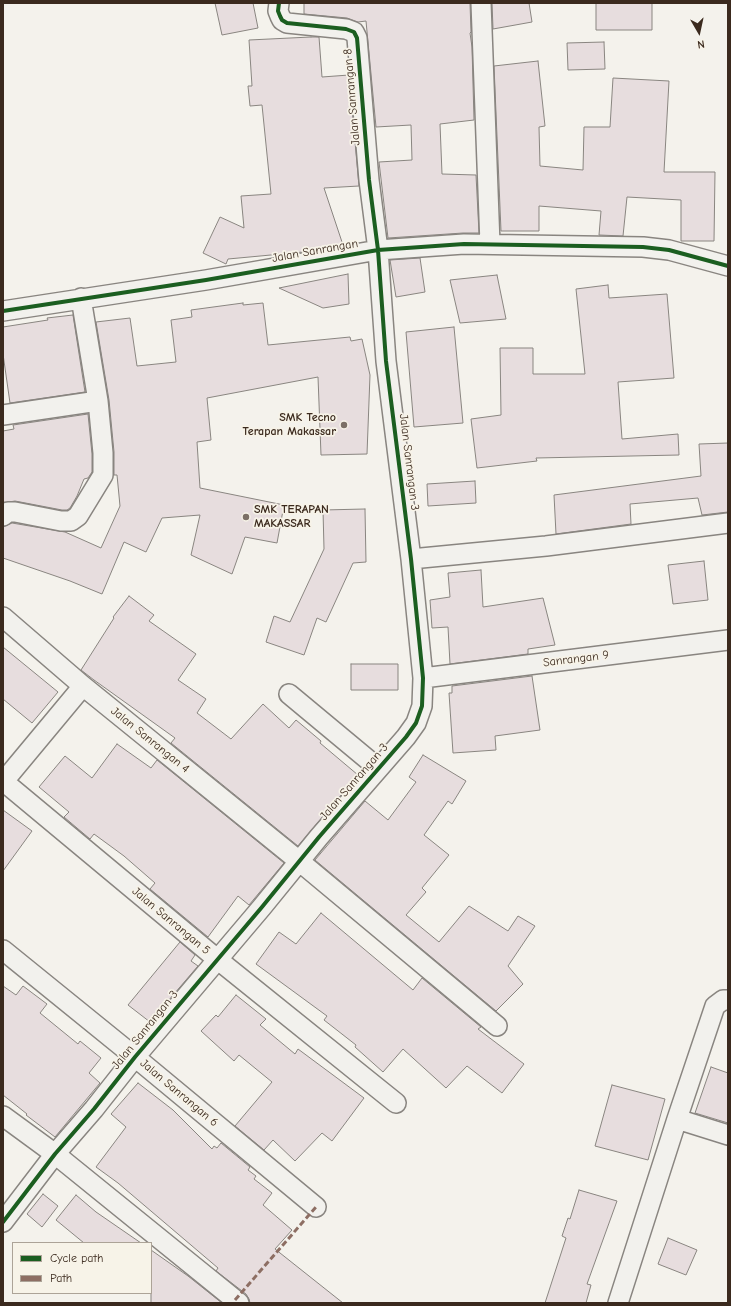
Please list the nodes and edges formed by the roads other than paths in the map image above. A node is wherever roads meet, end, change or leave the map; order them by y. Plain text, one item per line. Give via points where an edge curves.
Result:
1 (279, 3) edge
2 (481, 3) edge
3 (490, 244) junction
4 (378, 250) junction
5 (728, 266) edge
6 (81, 298) junction
7 (3, 310) edge
8 (98, 401) junction
9 (3, 415) edge
10 (3, 516) edge
11 (728, 523) edge
12 (411, 559) junction
13 (3, 617) edge
14 (728, 640) edge
15 (423, 678) junction
16 (83, 686) junction
17 (289, 694) dead end
18 (378, 768) junction
19 (3, 781) edge
20 (299, 861) junction
21 (3, 950) edge
22 (217, 959) junction
23 (728, 1000) edge
24 (497, 1026) dead end
25 (135, 1057) junction
26 (396, 1104) dead end
27 (3, 1116) edge
28 (677, 1119) junction
29 (728, 1135) edge
30 (55, 1154) junction
31 (316, 1207) dead end
32 (3, 1222) edge
33 (235, 1302) edge
34 (618, 1303) edge

1 - 4 street, Jalan Sanrangan 8 via 278,11 282,20 287,23 346,29 354,32 357,38 369,180
2 - 3 street
3 - 4 street, Jalan Sanrangan
3 - 5 street, Jalan Sanrangan via 643,247 669,250
4 - 6 street, Jalan Sanrangan via 206,280
4 - 12 street, Jalan Sanrangan 3 via 386,361
6 - 7 street, Jalan Sanrangan
6 - 8 street
8 - 9 street
8 - 10 street via 103,475 78,516 71,521 15,512 8,512
11 - 12 street via 546,546
12 - 15 street, Jalan Sanrangan 3
13 - 16 street, Jalan Sanrangan 4
14 - 15 street, Sanrangan 9
15 - 18 street, Jalan Sanrangan 3 via 422,706 416,723
16 - 19 street
16 - 20 street, Jalan Sanrangan 4
17 - 18 street
18 - 20 street, Jalan Sanrangan 3
19 - 22 street, Jalan Sanrangan 5
20 - 22 street, Jalan Sanrangan 3
20 - 24 street, Jalan Sanrangan 4
21 - 25 street, Jalan Sanrangan 6
22 - 25 street, Jalan Sanrangan 3
22 - 26 street, Jalan Sanrangan 5
23 - 28 street via 723,1000 715,1006
25 - 30 street, Jalan Sanrangan 3
25 - 31 street, Jalan Sanrangan 6
27 - 30 street
28 - 29 street
28 - 34 street
30 - 32 street, Jalan Sanrangan 3
30 - 33 street

